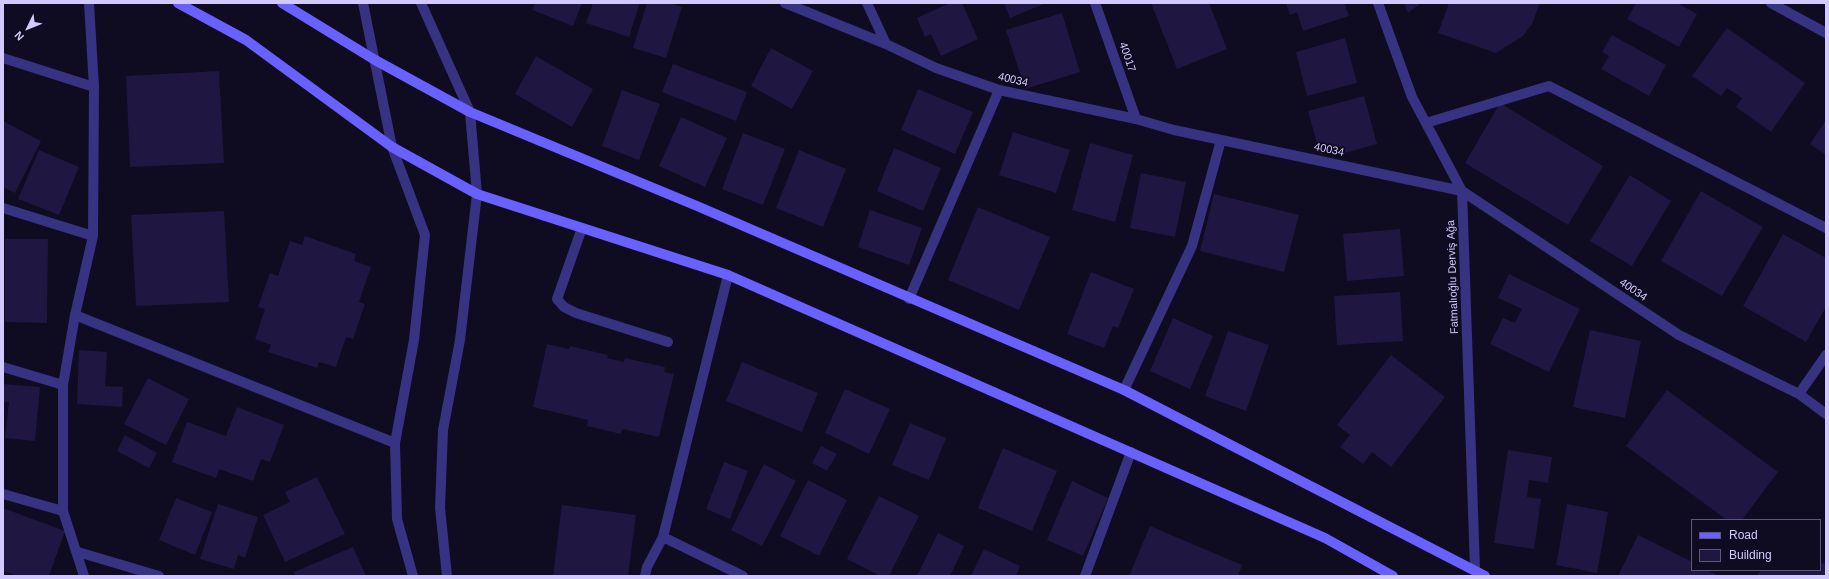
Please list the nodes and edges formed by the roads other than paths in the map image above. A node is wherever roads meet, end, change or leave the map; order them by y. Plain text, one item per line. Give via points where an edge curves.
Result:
1 (90, 3) edge
2 (178, 3) edge
3 (282, 3) edge
4 (363, 3) edge
5 (421, 3) edge
6 (785, 3) edge
7 (867, 3) edge
8 (1095, 3) edge
9 (1378, 3) edge
10 (1771, 3) edge
11 (1825, 31) edge
12 (886, 44) junction
13 (3, 58) edge
14 (375, 60) junction
15 (94, 87) junction
16 (999, 90) junction
17 (470, 112) junction
18 (1136, 118) junction
19 (1426, 123) junction
20 (1221, 140) junction
21 (392, 147) junction
22 (1462, 191) junction
23 (477, 194) junction
24 (3, 208) edge
25 (582, 228) junction
26 (1826, 228) edge
27 (93, 236) junction
28 (728, 275) junction
29 (909, 299) junction
30 (75, 315) junction
31 (668, 342) dead end
32 (1826, 355) edge
33 (3, 367) edge
34 (63, 385) junction
35 (1124, 390) junction
36 (1799, 394) junction
37 (1826, 414) edge
38 (395, 443) junction
39 (1131, 452) junction
40 (3, 494) edge
41 (63, 511) junction
42 (663, 537) junction
43 (78, 552) junction
44 (1475, 569) junction
45 (84, 576) edge
46 (159, 576) edge
47 (413, 576) edge
48 (447, 576) edge
49 (646, 576) edge
50 (743, 576) edge
51 (1086, 576) edge
52 (1393, 576) edge
53 (1485, 576) edge

1 - 15 street
2 - 21 main road via 246,40
3 - 14 main road
4 - 14 street
5 - 17 street
6 - 12 street, 40034
7 - 12 street
8 - 18 street, 40017
9 - 19 street, Fatmalıoğlu Derviş Ağa via 1412,97
10 - 11 street
12 - 16 street, 40034 via 936,68
13 - 15 street
14 - 17 main road
14 - 21 street
15 - 27 street
16 - 18 street, 40034
16 - 29 street
17 - 23 street
17 - 29 main road via 697,206
18 - 20 street, 40034 via 1174,130
19 - 22 street, Fatmalıoğlu Derviş Ağa
19 - 26 street via 1549,86
20 - 22 street, 40034
20 - 35 street via 1192,246
21 - 23 main road
21 - 38 street via 425,234 414,340
22 - 36 street, 40034 via 1679,335
22 - 44 street, Fatmalıoğlu Derviş Ağa
23 - 25 main road
23 - 48 street via 460,340 443,430 440,508
24 - 27 street
25 - 28 main road
25 - 31 street via 557,300 576,313
27 - 30 street
28 - 39 main road
28 - 42 street
29 - 35 main road
30 - 34 street
30 - 38 street
32 - 36 street
33 - 34 street
34 - 41 street
35 - 44 main road
36 - 37 street, 40034
38 - 47 street via 397,519
39 - 51 street
39 - 52 main road via 1325,538
40 - 41 street
41 - 43 street
42 - 49 street via 647,567
42 - 50 street
43 - 45 street
43 - 46 street
44 - 53 main road

